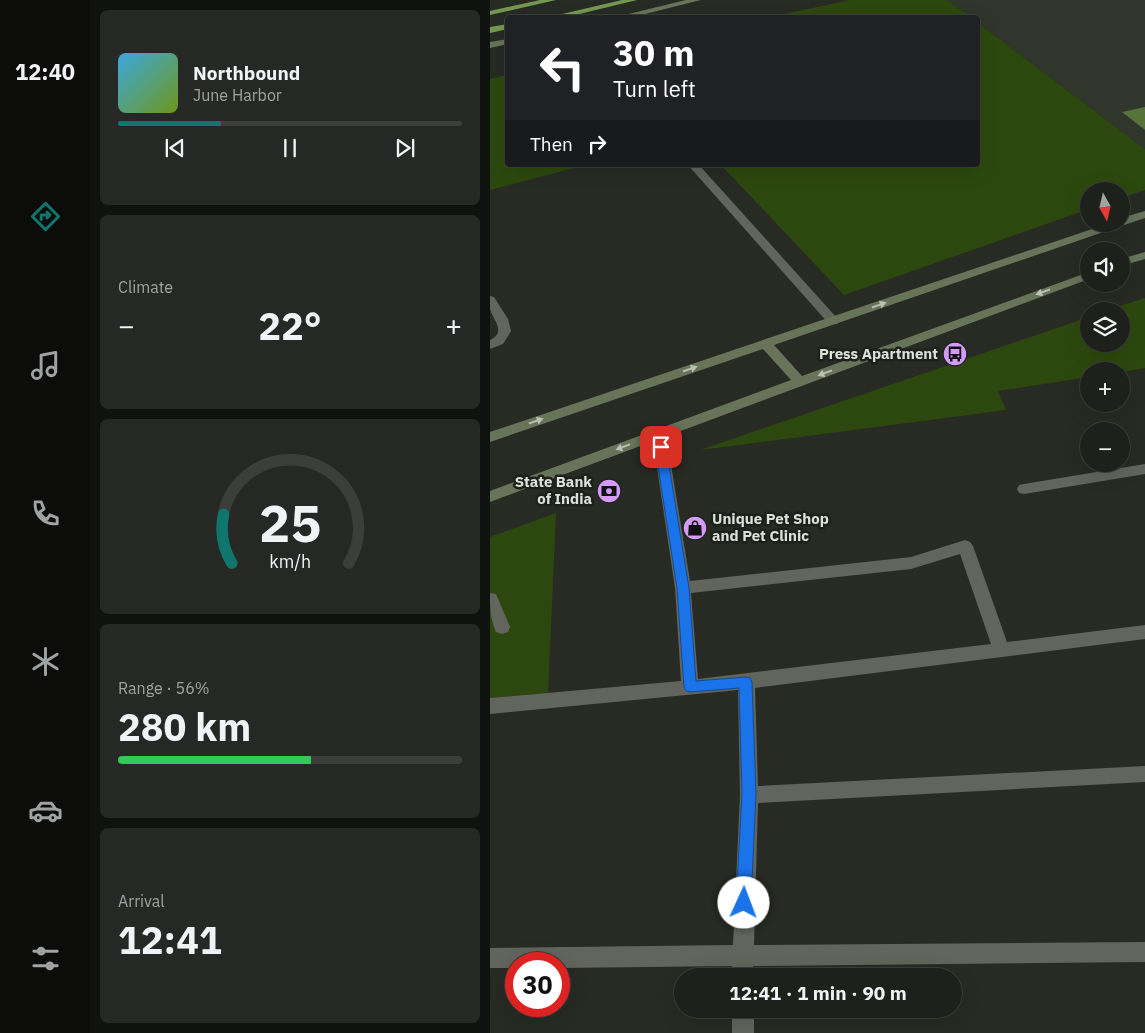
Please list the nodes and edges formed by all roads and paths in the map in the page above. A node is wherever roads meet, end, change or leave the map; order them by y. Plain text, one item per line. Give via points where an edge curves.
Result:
1 (552, 0) edge
2 (633, 0) edge
3 (697, 0) edge
4 (490, 12) edge
5 (563, 15) edge
6 (630, 15) edge
7 (505, 27) edge
8 (490, 30) edge
9 (505, 42) edge
10 (490, 44) edge
11 (695, 167) edge
12 (1145, 214) edge
13 (1130, 219) edge
14 (1094, 232) edge
15 (1145, 255) edge
16 (1130, 260) edge
17 (1080, 278) edge
18 (490, 300) edge
19 (833, 321) junction
20 (766, 344) junction
21 (490, 345) edge
22 (800, 382) junction
23 (659, 434) junction
24 (490, 437) edge
25 (1145, 470) edge
26 (1024, 489) dead end
27 (490, 497) edge
28 (683, 588) junction
29 (490, 599) edge
30 (502, 626) dead end
31 (1145, 632) edge
32 (1001, 650) junction
33 (746, 682) junction
34 (690, 687) junction
35 (490, 706) edge
36 (1145, 774) edge
37 (749, 794) junction
38 (1145, 952) edge
39 (490, 958) edge
40 (742, 966) edge
41 (743, 1018) edge
42 (743, 1033) edge

1 - 4 highway
2 - 5 highway
3 - 6 main road
7 - 8 highway
9 - 10 main road
11 - 19 street
12 - 13 main road
19 -> 14 main road
15 - 16 main road
17 -> 22 main road
18 - 21 street via 506,328 499,342
19 - 20 main road
20 - 22 main road
24 -> 20 main road
22 - 23 main road
23 -> 27 main road
23 - 28 street
25 - 26 street
28 - 32 street via 911,563 965,546
28 - 34 street
29 - 30 street
31 - 32 street
32 - 33 street
33 - 34 street
33 - 37 street
34 - 35 street
36 - 37 street
37 - 40 street
38 - 40 street
39 - 40 street
41 - 42 street

